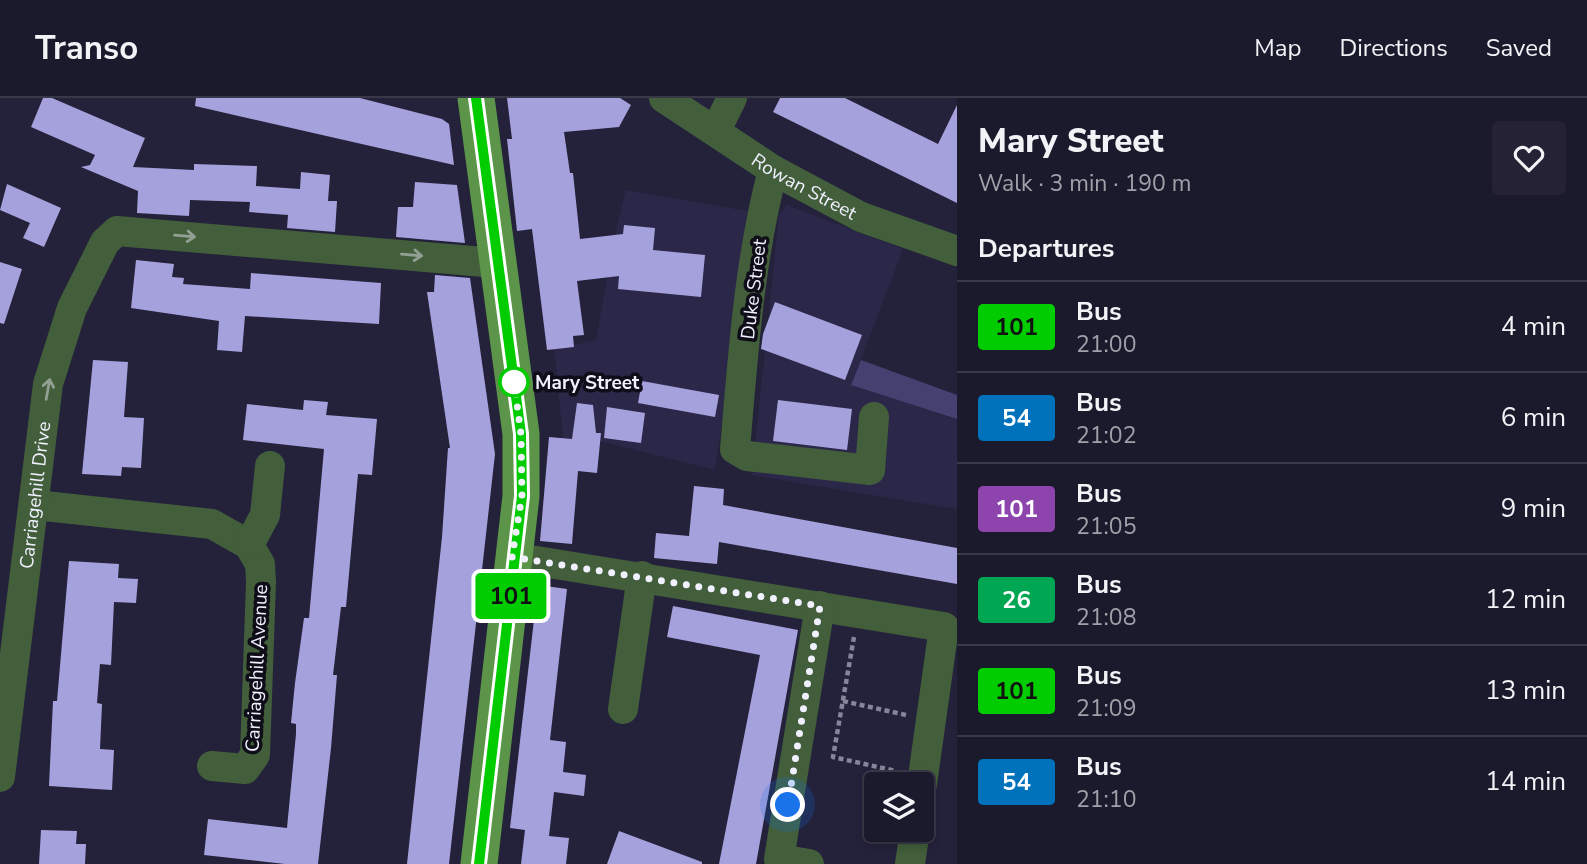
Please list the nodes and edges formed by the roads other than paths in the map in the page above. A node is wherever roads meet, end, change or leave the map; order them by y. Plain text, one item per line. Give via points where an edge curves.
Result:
1 (477, 98) edge
2 (664, 98) edge
3 (732, 98) edge
4 (716, 131) junction
5 (773, 170) junction
6 (957, 251) edge
7 (496, 263) junction
8 (874, 417) dead end
9 (270, 466) dead end
10 (34, 505) junction
11 (249, 545) junction
12 (512, 557) junction
13 (642, 576) junction
14 (820, 606) junction
15 (8, 651) edge
16 (623, 709) dead end
17 (212, 766) dead end
18 (910, 772) edge
19 (0, 777) edge
20 (913, 842) edge
21 (479, 864) edge
22 (809, 864) edge
23 (910, 864) edge

1 - 7 main road
2 - 4 street, Rowan Street
3 - 4 street
4 - 5 street, Rowan Street
5 - 6 street, Rowan Street via 861,217
5 - 8 street, Duke Street via 750,303 735,449 747,456 870,470
10 -> 7 street, Carriagehill Drive via 48,384 72,308 104,242 117,231
7 - 12 main road via 521,434 522,496
9 - 11 street via 265,514
10 - 11 street via 212,524
10 - 15 street, Carriagehill Drive
11 - 17 street, Carriagehill Avenue via 260,564 261,582 255,755 245,769
12 - 13 street
12 - 21 main road
13 - 14 street
13 - 16 street
14 - 18 street via 944,627
14 - 22 street via 779,859
15 - 19 street, Carriagehill Drive
20 - 23 street

